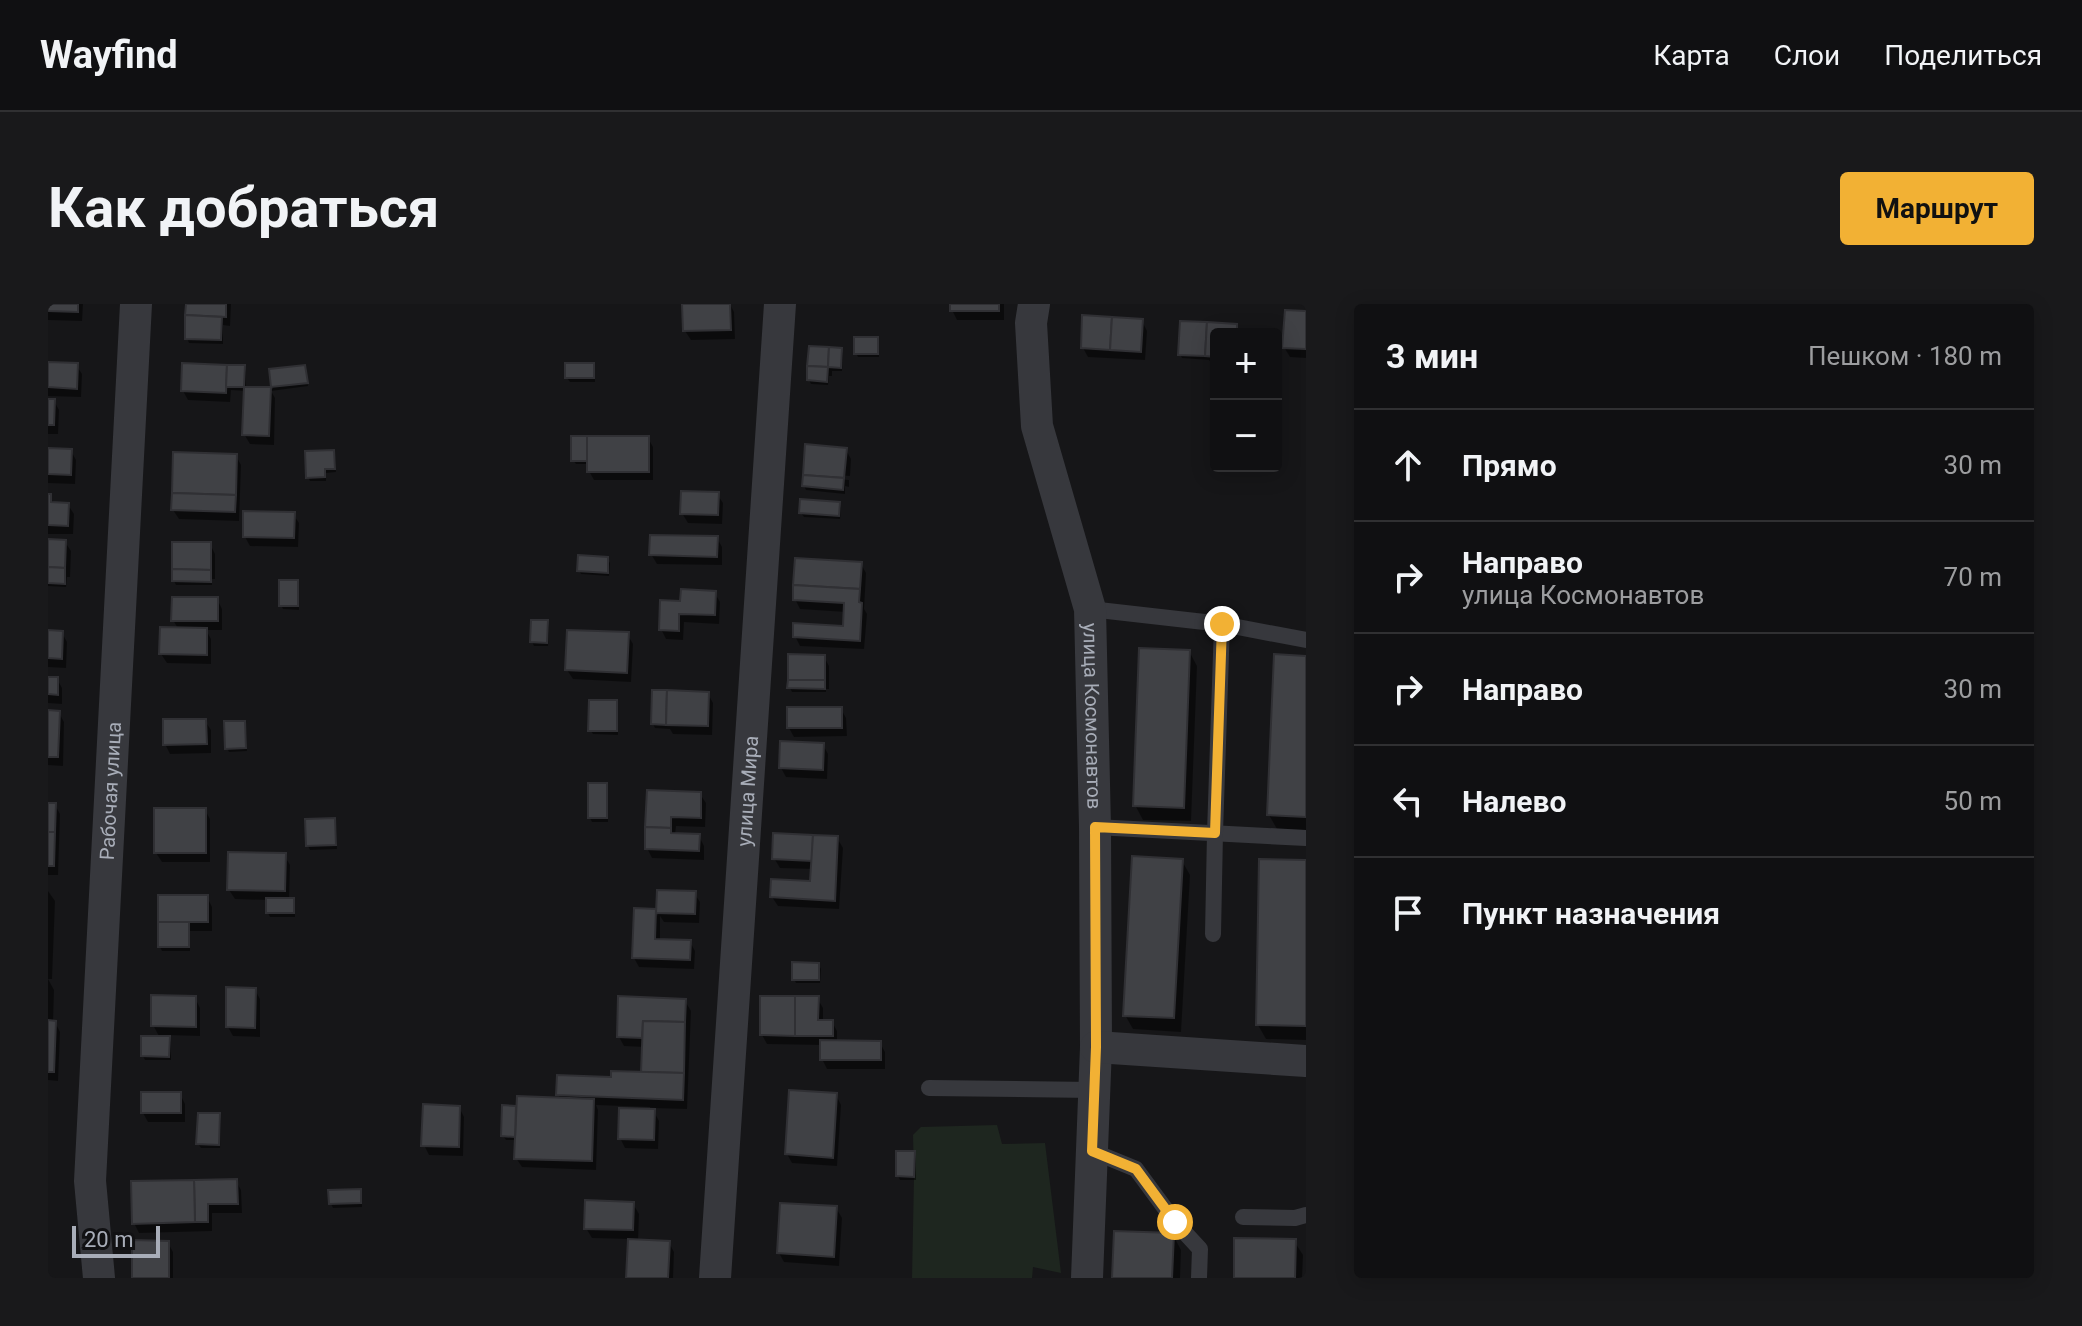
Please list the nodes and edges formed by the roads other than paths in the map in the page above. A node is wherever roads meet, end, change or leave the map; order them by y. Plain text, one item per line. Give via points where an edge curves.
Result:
1 (136, 304) edge
2 (780, 304) edge
3 (1034, 304) edge
4 (1090, 609) junction
5 (1222, 624) junction
6 (1306, 640) edge
7 (1095, 827) junction
8 (1215, 833) junction
9 (1306, 838) edge
10 (1213, 934) dead end
11 (1096, 1047) junction
12 (1306, 1061) edge
13 (929, 1088) dead end
14 (1094, 1090) junction
15 (1092, 1151) junction
16 (1306, 1215) edge
17 (1243, 1217) dead end
18 (99, 1278) edge
19 (715, 1278) edge
20 (1087, 1278) edge
21 (1199, 1278) edge

1 - 18 street, Рабочая улица via 90,1181
2 - 19 street, улица Мира
3 - 4 street, улица Космонавтов via 1037,426
4 - 5 lane
4 - 7 street, улица Космонавтов
5 - 6 lane
5 - 8 lane
7 - 8 lane
7 - 11 street, улица Космонавтов
8 - 9 lane
8 - 10 lane
11 - 12 street
11 - 14 street, улица Космонавтов
13 - 14 lane
14 - 15 street, улица Космонавтов
15 - 20 street, улица Космонавтов
15 - 21 lane via 1136,1169 1200,1249
16 - 17 lane

